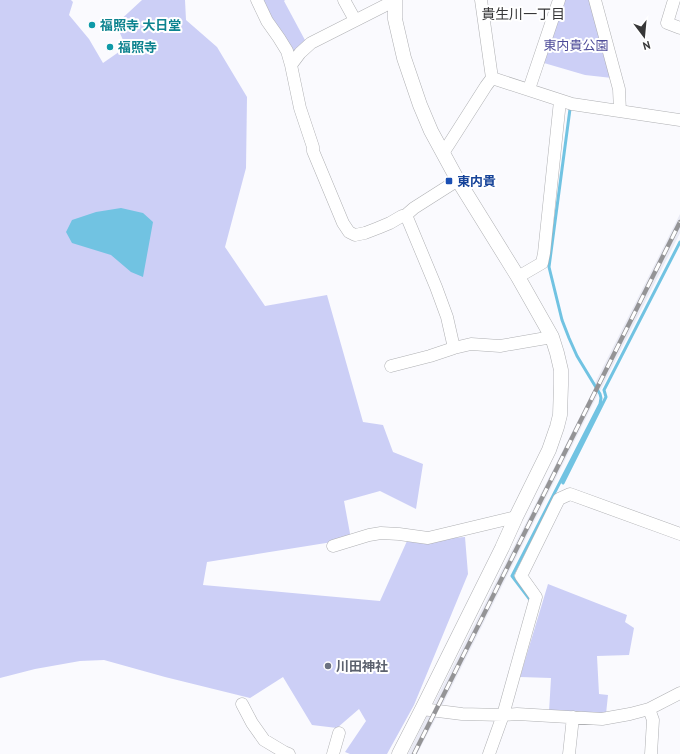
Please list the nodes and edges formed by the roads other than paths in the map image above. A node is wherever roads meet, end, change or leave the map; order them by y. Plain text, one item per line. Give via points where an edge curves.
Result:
1 (257, 0) edge
2 (344, 0) edge
3 (481, 0) edge
4 (559, 0) edge
5 (595, 0) edge
6 (674, 0) edge
7 (394, 1) edge
8 (355, 20) junction
9 (680, 28) edge
10 (291, 65) junction
11 (492, 78) junction
12 (529, 89) junction
13 (560, 101) junction
14 (620, 112) junction
15 (680, 120) edge
16 (443, 153) junction
17 (458, 180) junction
18 (406, 215) junction
19 (518, 277) junction
20 (552, 337) junction
21 (454, 348) junction
22 (391, 366) dead end
23 (516, 517) junction
24 (680, 534) edge
25 (333, 546) dead end
26 (680, 693) edge
27 (242, 704) dead end
28 (422, 709) junction
29 (649, 709) junction
30 (503, 715) junction
31 (573, 717) junction
32 (339, 733) dead end
33 (289, 754) edge
34 (332, 754) edge
35 (399, 754) edge
36 (489, 754) edge
37 (569, 754) edge
38 (651, 754) edge

1 - 10 street via 267,21 287,51
2 - 8 street
3 - 11 street
4 - 12 street
5 - 14 street via 619,89
6 - 9 street via 667,23
7 - 8 street
7 - 16 street via 398,36 411,79 431,131
8 - 10 street via 311,43
10 - 18 street via 300,108 314,151 336,209 349,232 355,235 365,233
11 - 12 street
11 - 16 street
12 - 13 street
13 - 14 street
13 - 19 street via 542,262
14 - 15 street
16 - 17 street
17 - 18 street
17 - 19 street
18 - 21 street via 447,317
19 - 20 street
20 - 21 street via 500,346 471,344
20 - 23 street via 561,370 560,415 549,450
21 - 22 street
23 - 25 street via 428,538 381,533
23 - 28 street
24 - 30 street via 570,494 559,499 521,576 536,597
26 - 29 street
27 - 33 street via 264,740
28 - 30 street via 462,714
28 - 35 street
29 - 31 street via 602,719
29 - 38 street via 653,720
30 - 31 street
30 - 36 street
31 - 37 street
32 - 34 street

